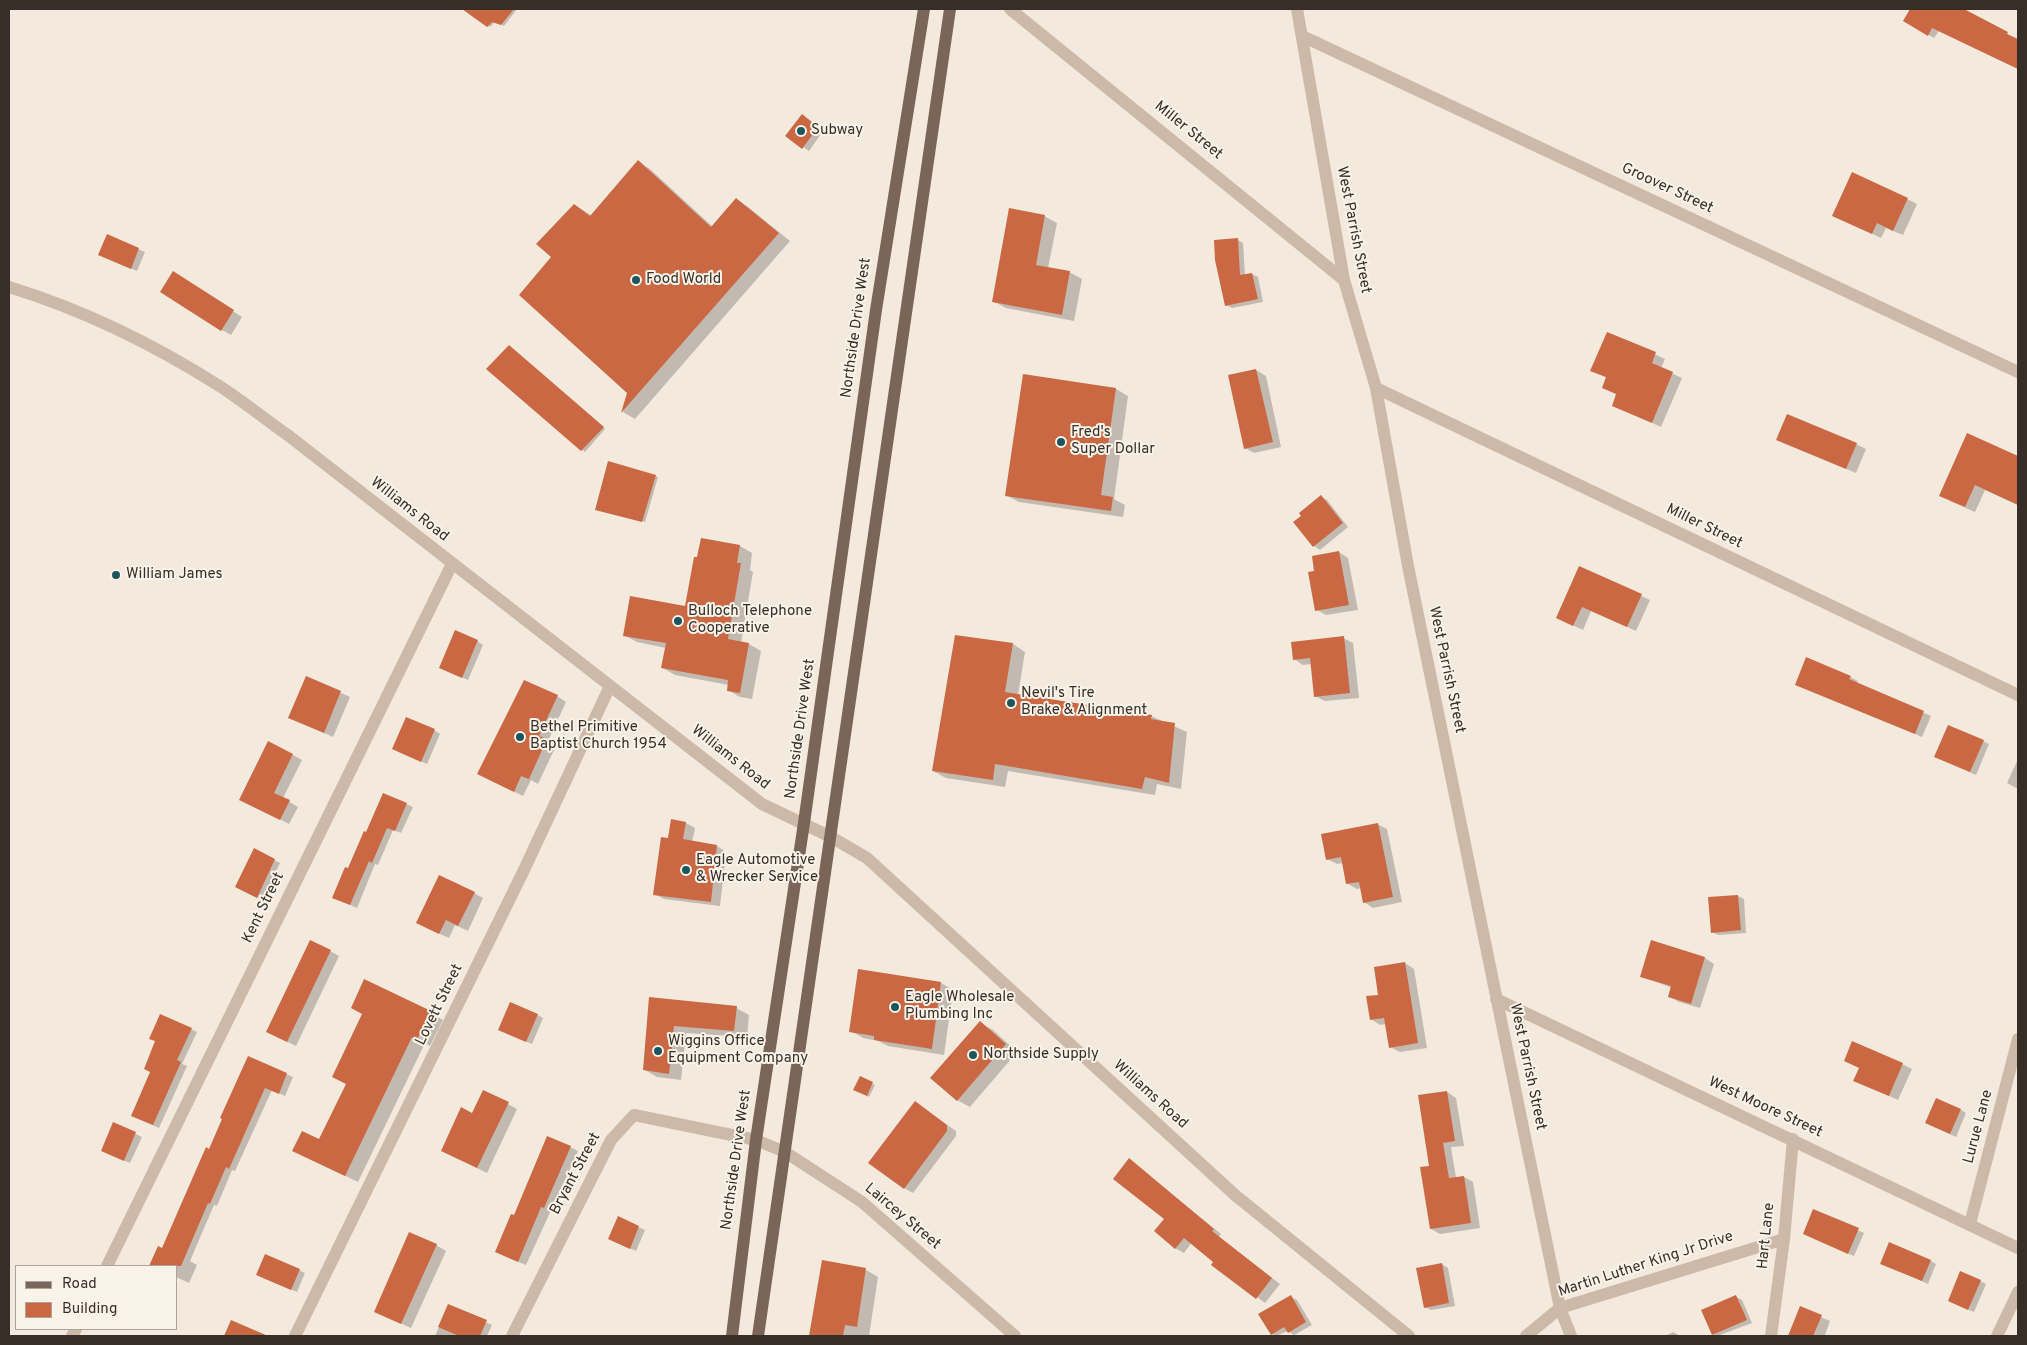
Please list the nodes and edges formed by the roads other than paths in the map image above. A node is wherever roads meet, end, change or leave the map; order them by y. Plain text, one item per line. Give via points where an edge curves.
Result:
1 (924, 9) edge
2 (950, 9) edge
3 (1010, 9) edge
4 (1296, 9) edge
5 (1302, 36) junction
6 (1344, 280) junction
7 (9, 287) edge
8 (2018, 372) edge
9 (1376, 388) junction
10 (452, 564) junction
11 (610, 686) junction
12 (2018, 696) edge
13 (804, 823) junction
14 (831, 837) junction
15 (1496, 999) junction
16 (2018, 1039) edge
17 (1793, 1139) junction
18 (756, 1140) junction
19 (785, 1152) junction
20 (1970, 1224) junction
21 (1784, 1239) junction
22 (2018, 1248) edge
23 (107, 1265) edge
24 (2018, 1292) edge
25 (1560, 1308) junction
26 (295, 1336) edge
27 (512, 1336) edge
28 (732, 1336) edge
29 (758, 1336) edge
30 (1015, 1336) edge
31 (1409, 1336) edge
32 (1526, 1336) edge
33 (1571, 1336) edge
34 (1772, 1336) edge
35 (1997, 1336) edge

1 - 13 main road, Northside Drive West via 876,310
2 - 14 main road
3 - 6 street, Miller Street
4 - 5 street, West Parrish Street
5 - 6 street, West Parrish Street
5 - 8 street, Groover Street
6 - 9 street, West Parrish Street
7 - 10 street, Williams Road via 104,322 221,387
9 - 12 street, Miller Street
9 - 15 street, West Parrish Street via 1408,566
10 - 11 street, Williams Road
10 - 23 street, Kent Street
11 - 13 street, Williams Road via 762,804
11 - 26 street, Lovett Street via 523,872
13 - 14 street, Williams Road
13 - 18 main road, Northside Drive West
14 - 19 main road
14 - 31 street, Williams Road via 867,858 1235,1195
15 - 17 street, West Moore Street
15 - 25 street, West Parrish Street
16 - 20 street, Lurue Lane
17 - 20 street, West Moore Street
17 - 21 street, Hart Lane
18 - 19 street, Laircey Street
18 - 27 street, Bryant Street via 634,1115 611,1140
18 - 28 main road, Northside Drive West
19 - 29 main road
19 - 30 street, Laircey Street via 862,1202
20 - 22 street, West Moore Street
21 - 25 street, Martin Luther King Jr Drive
21 - 34 street, Hart Lane
24 - 35 street
25 - 32 street, Martin Luther King Jr Drive
25 - 33 street, West Parrish Street

